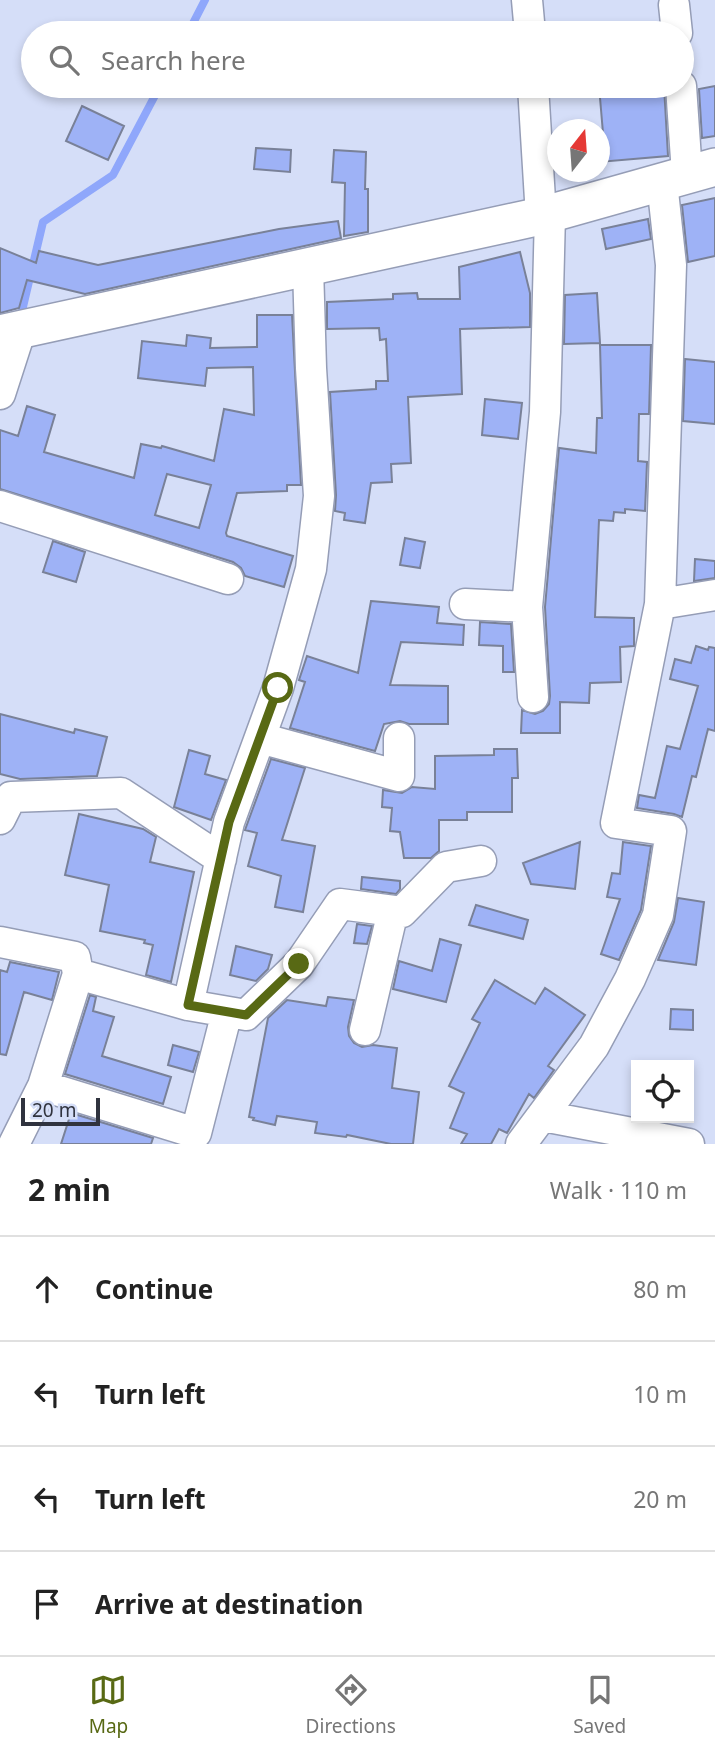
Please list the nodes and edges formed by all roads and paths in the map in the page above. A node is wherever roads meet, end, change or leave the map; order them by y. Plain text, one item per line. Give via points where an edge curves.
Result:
1 (527, 0) edge
2 (529, 21) edge
3 (534, 98) edge
4 (682, 98) edge
5 (688, 174) edge
6 (545, 215) junction
7 (308, 267) junction
8 (11, 331) edge
9 (0, 394) edge
10 (0, 506) edge
11 (228, 579) dead end
12 (715, 595) edge
13 (465, 604) dead end
14 (660, 604) junction
15 (527, 607) junction
16 (533, 698) dead end
17 (260, 738) junction
18 (399, 738) dead end
19 (0, 819) edge
20 (221, 859) junction
21 (481, 862) dead end
22 (393, 911) junction
23 (0, 942) edge
24 (78, 974) junction
25 (188, 1005) junction
26 (227, 1012) junction
27 (365, 1030) dead end
28 (43, 1086) junction
29 (543, 1116) junction
30 (14, 1144) edge
31 (521, 1144) edge
32 (689, 1144) edge

1 - 2 street
3 - 6 street
4 - 5 street
5 - 6 street
5 - 14 street via 671,265
6 - 7 street
6 - 15 street via 545,412
7 - 8 street
7 - 17 street via 318,508 311,569
8 - 9 street
10 - 11 street
12 - 14 street
13 - 15 street
14 - 29 street via 616,823 671,831 658,915 594,1046
15 - 16 street
17 - 18 street via 399,776
17 - 20 street via 229,822
19 - 20 street via 11,797 121,793
20 - 25 street
21 - 22 street via 446,867 402,912
22 - 26 street via 340,904 299,964 246,1015
22 - 27 street
23 - 24 street via 75,957
24 - 25 street
24 - 28 street
25 - 26 street
26 - 28 street via 196,1133
28 - 30 street
29 - 31 street
29 - 32 street

